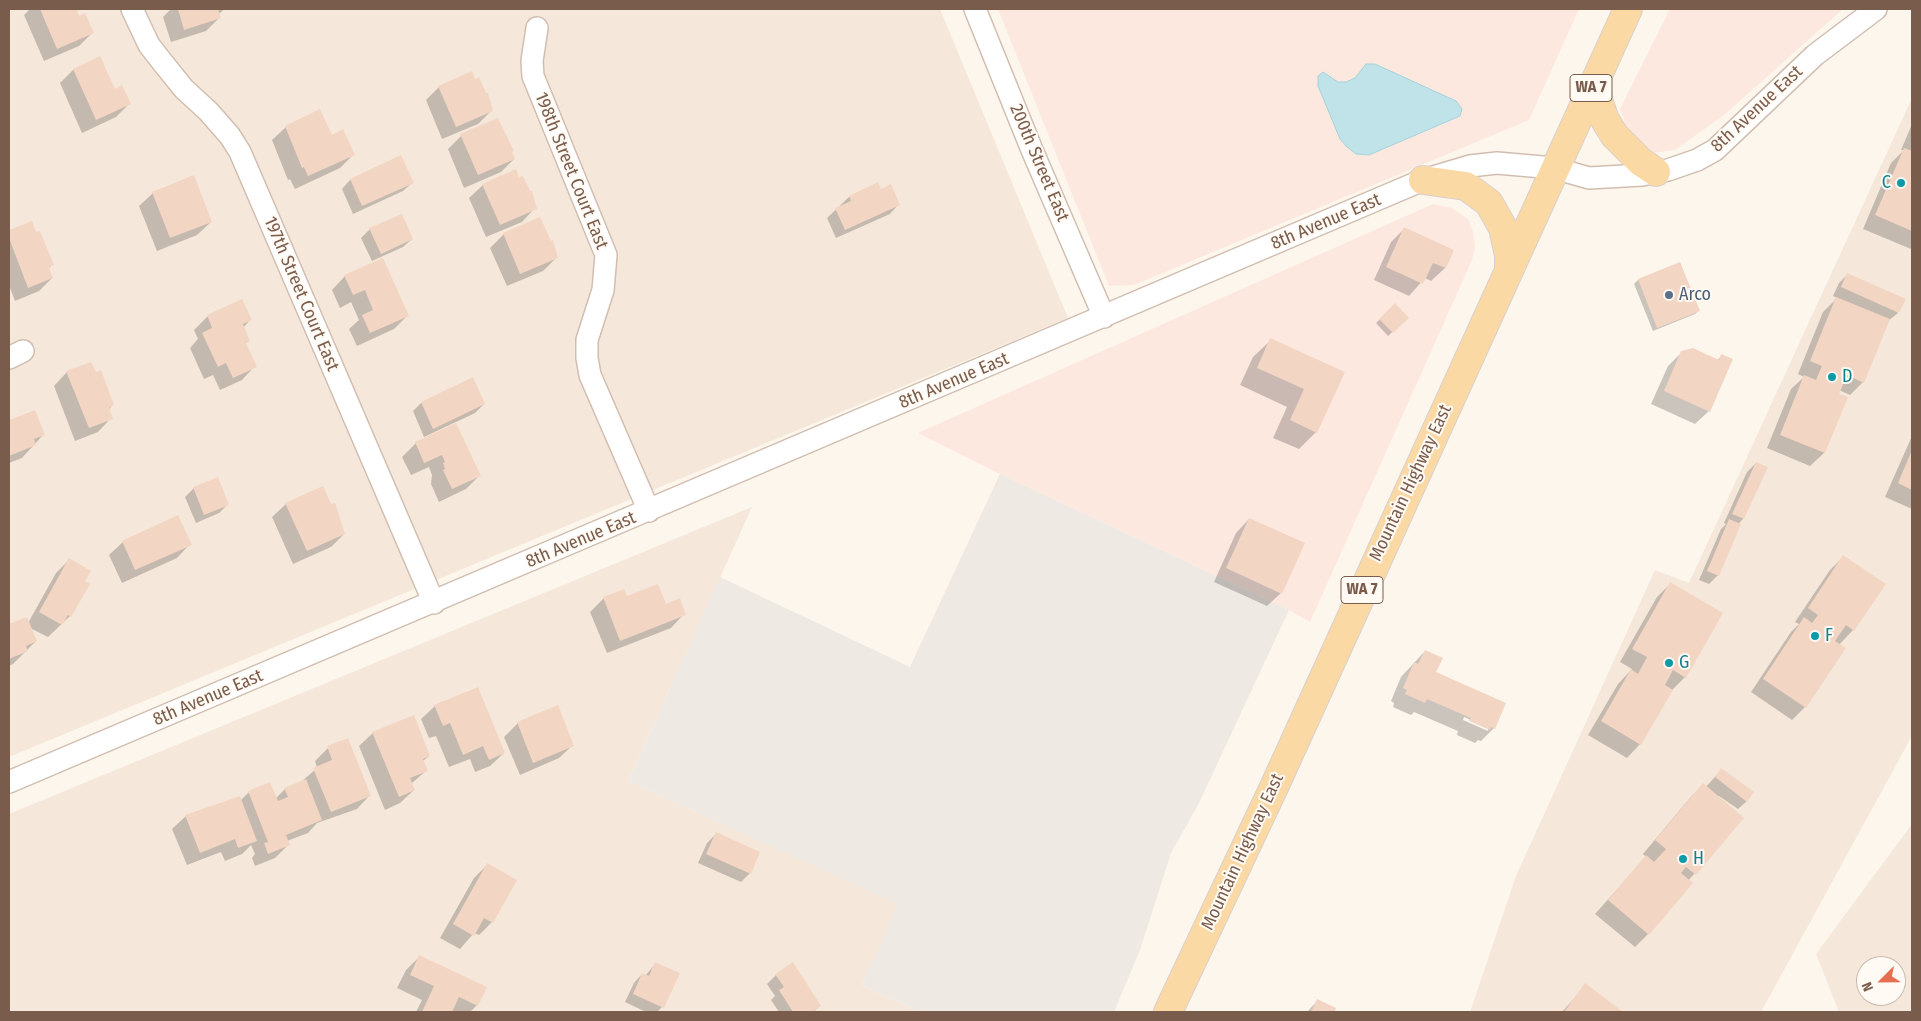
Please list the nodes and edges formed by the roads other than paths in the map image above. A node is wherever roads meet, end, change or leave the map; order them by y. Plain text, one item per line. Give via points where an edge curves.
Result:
1 (132, 9) edge
2 (975, 9) edge
3 (1628, 9) edge
4 (1876, 9) edge
5 (538, 28) dead end
6 (1593, 85) junction
7 (1554, 168) junction
8 (1656, 172) junction
9 (1423, 180) junction
10 (1509, 269) junction
11 (1104, 317) junction
12 (649, 511) junction
13 (434, 603) junction
14 (9, 782) edge
15 (1168, 1012) edge

1 - 13 street, 197th Street Court East via 153,51 184,89 230,136 240,152
2 - 11 street, 200th Street East
3 - 6 main road, Mountain Highway East / WA 7
4 - 8 street, 8th Avenue East via 1815,55 1715,150 1696,160
5 - 12 street, 198th Street Court East via 532,61 533,76 606,255 603,290 587,340 590,375
6 - 7 main road, Mountain Highway East / WA 7
6 - 8 main road via 1601,112 1615,136 1627,150
7 - 8 street, 8th Avenue East via 1589,178
7 - 9 street, 8th Avenue East via 1497,162
7 - 10 main road, Mountain Highway East / WA 7
9 - 10 main road via 1466,186 1489,203 1504,228
9 - 11 street, 8th Avenue East
10 - 15 main road, Mountain Highway East / WA 7 via 1275,785
11 - 12 street, 8th Avenue East
12 - 13 street, 8th Avenue East
13 - 14 street, 8th Avenue East

